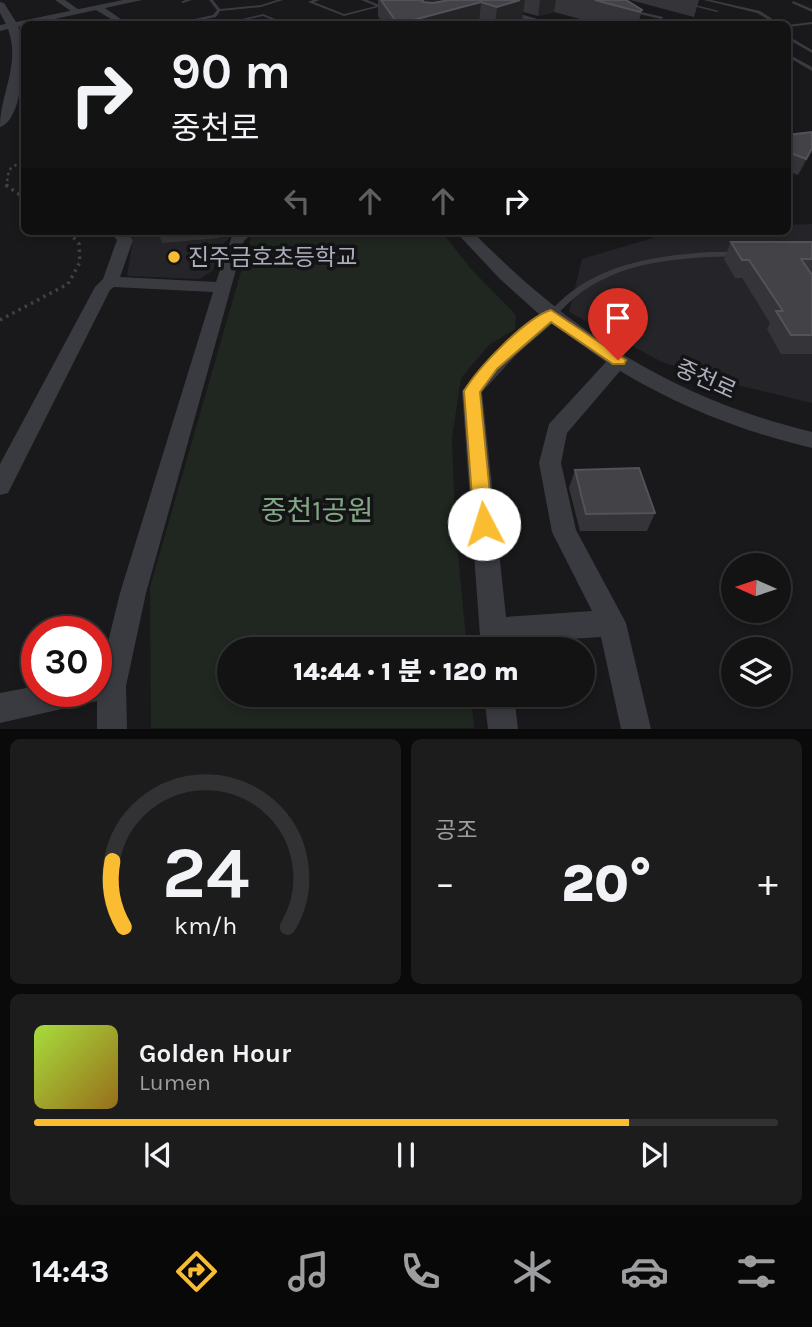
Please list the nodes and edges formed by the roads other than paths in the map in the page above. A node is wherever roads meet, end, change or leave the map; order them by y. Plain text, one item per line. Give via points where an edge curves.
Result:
1 (59, 0) edge
2 (137, 0) edge
3 (190, 0) edge
4 (211, 0) edge
5 (281, 0) edge
6 (318, 0) edge
7 (363, 0) edge
8 (461, 0) edge
9 (510, 0) edge
10 (671, 0) edge
11 (706, 0) edge
12 (183, 2) dead end
13 (715, 2) junction
14 (793, 2) dead end
15 (0, 5) edge
16 (486, 7) junction
17 (99, 8) junction
18 (353, 8) dead end
19 (623, 8) edge
20 (702, 8) junction
21 (219, 10) junction
22 (361, 11) junction
23 (717, 11) dead end
24 (812, 11) edge
25 (78, 12) junction
26 (463, 14) edge
27 (646, 15) junction
28 (214, 16) junction
29 (661, 18) dead end
30 (630, 20) edge
31 (34, 21) edge
32 (119, 21) edge
33 (189, 21) edge
34 (224, 21) edge
35 (241, 21) edge
36 (278, 21) edge
37 (540, 21) edge
38 (773, 21) edge
39 (812, 23) edge
40 (791, 26) edge
41 (5, 27) edge
42 (791, 41) edge
43 (812, 52) edge
44 (791, 57) edge
45 (812, 69) edge
46 (0, 123) edge
47 (121, 235) edge
48 (242, 235) edge
49 (467, 235) edge
50 (745, 254) edge
51 (110, 282) junction
52 (223, 287) junction
53 (551, 315) junction
54 (618, 360) junction
55 (812, 440) edge
56 (0, 486) edge
57 (612, 623) junction
58 (494, 637) edge
59 (515, 637) edge
60 (112, 651) edge
61 (21, 704) edge
62 (104, 707) edge
63 (500, 707) edge
64 (0, 708) edge
65 (112, 729) edge
66 (503, 729) edge
67 (636, 729) edge

1 - 25 street
2 - 17 street
3 - 12 lane
4 - 21 lane
5 - 21 lane
6 - 22 lane via 310,2 344,15
7 - 22 lane via 380,6
8 - 16 street
9 - 16 street
10 - 20 lane
11 - 13 lane
13 - 20 lane
13 - 38 lane via 758,12
14 - 24 lane
15 - 41 street
16 - 26 street
16 - 37 street
17 - 25 street
17 - 32 street
18 - 22 lane
19 - 27 lane
20 - 23 lane
21 - 28 lane
25 - 31 street
27 - 29 lane
27 - 30 lane
28 - 33 lane
28 - 34 lane
35 - 36 lane via 263,15
39 - 40 lane
41 - 46 street via 20,43 16,89
42 - 43 lane
44 - 45 lane
47 - 51 street via 125,240
48 - 52 street
49 - 53 street, 중천로
50 - 53 lane via 639,262 570,294
51 - 52 street
51 - 56 street via 103,287
52 - 60 street
53 - 54 street, 중천로
53 - 58 street via 500,357 472,391
54 - 55 street, 중천로 via 675,394 765,430
54 - 57 street via 557,430 550,463 564,532
57 - 59 street
57 - 67 street
61 - 64 street
62 - 65 street
63 - 66 street

